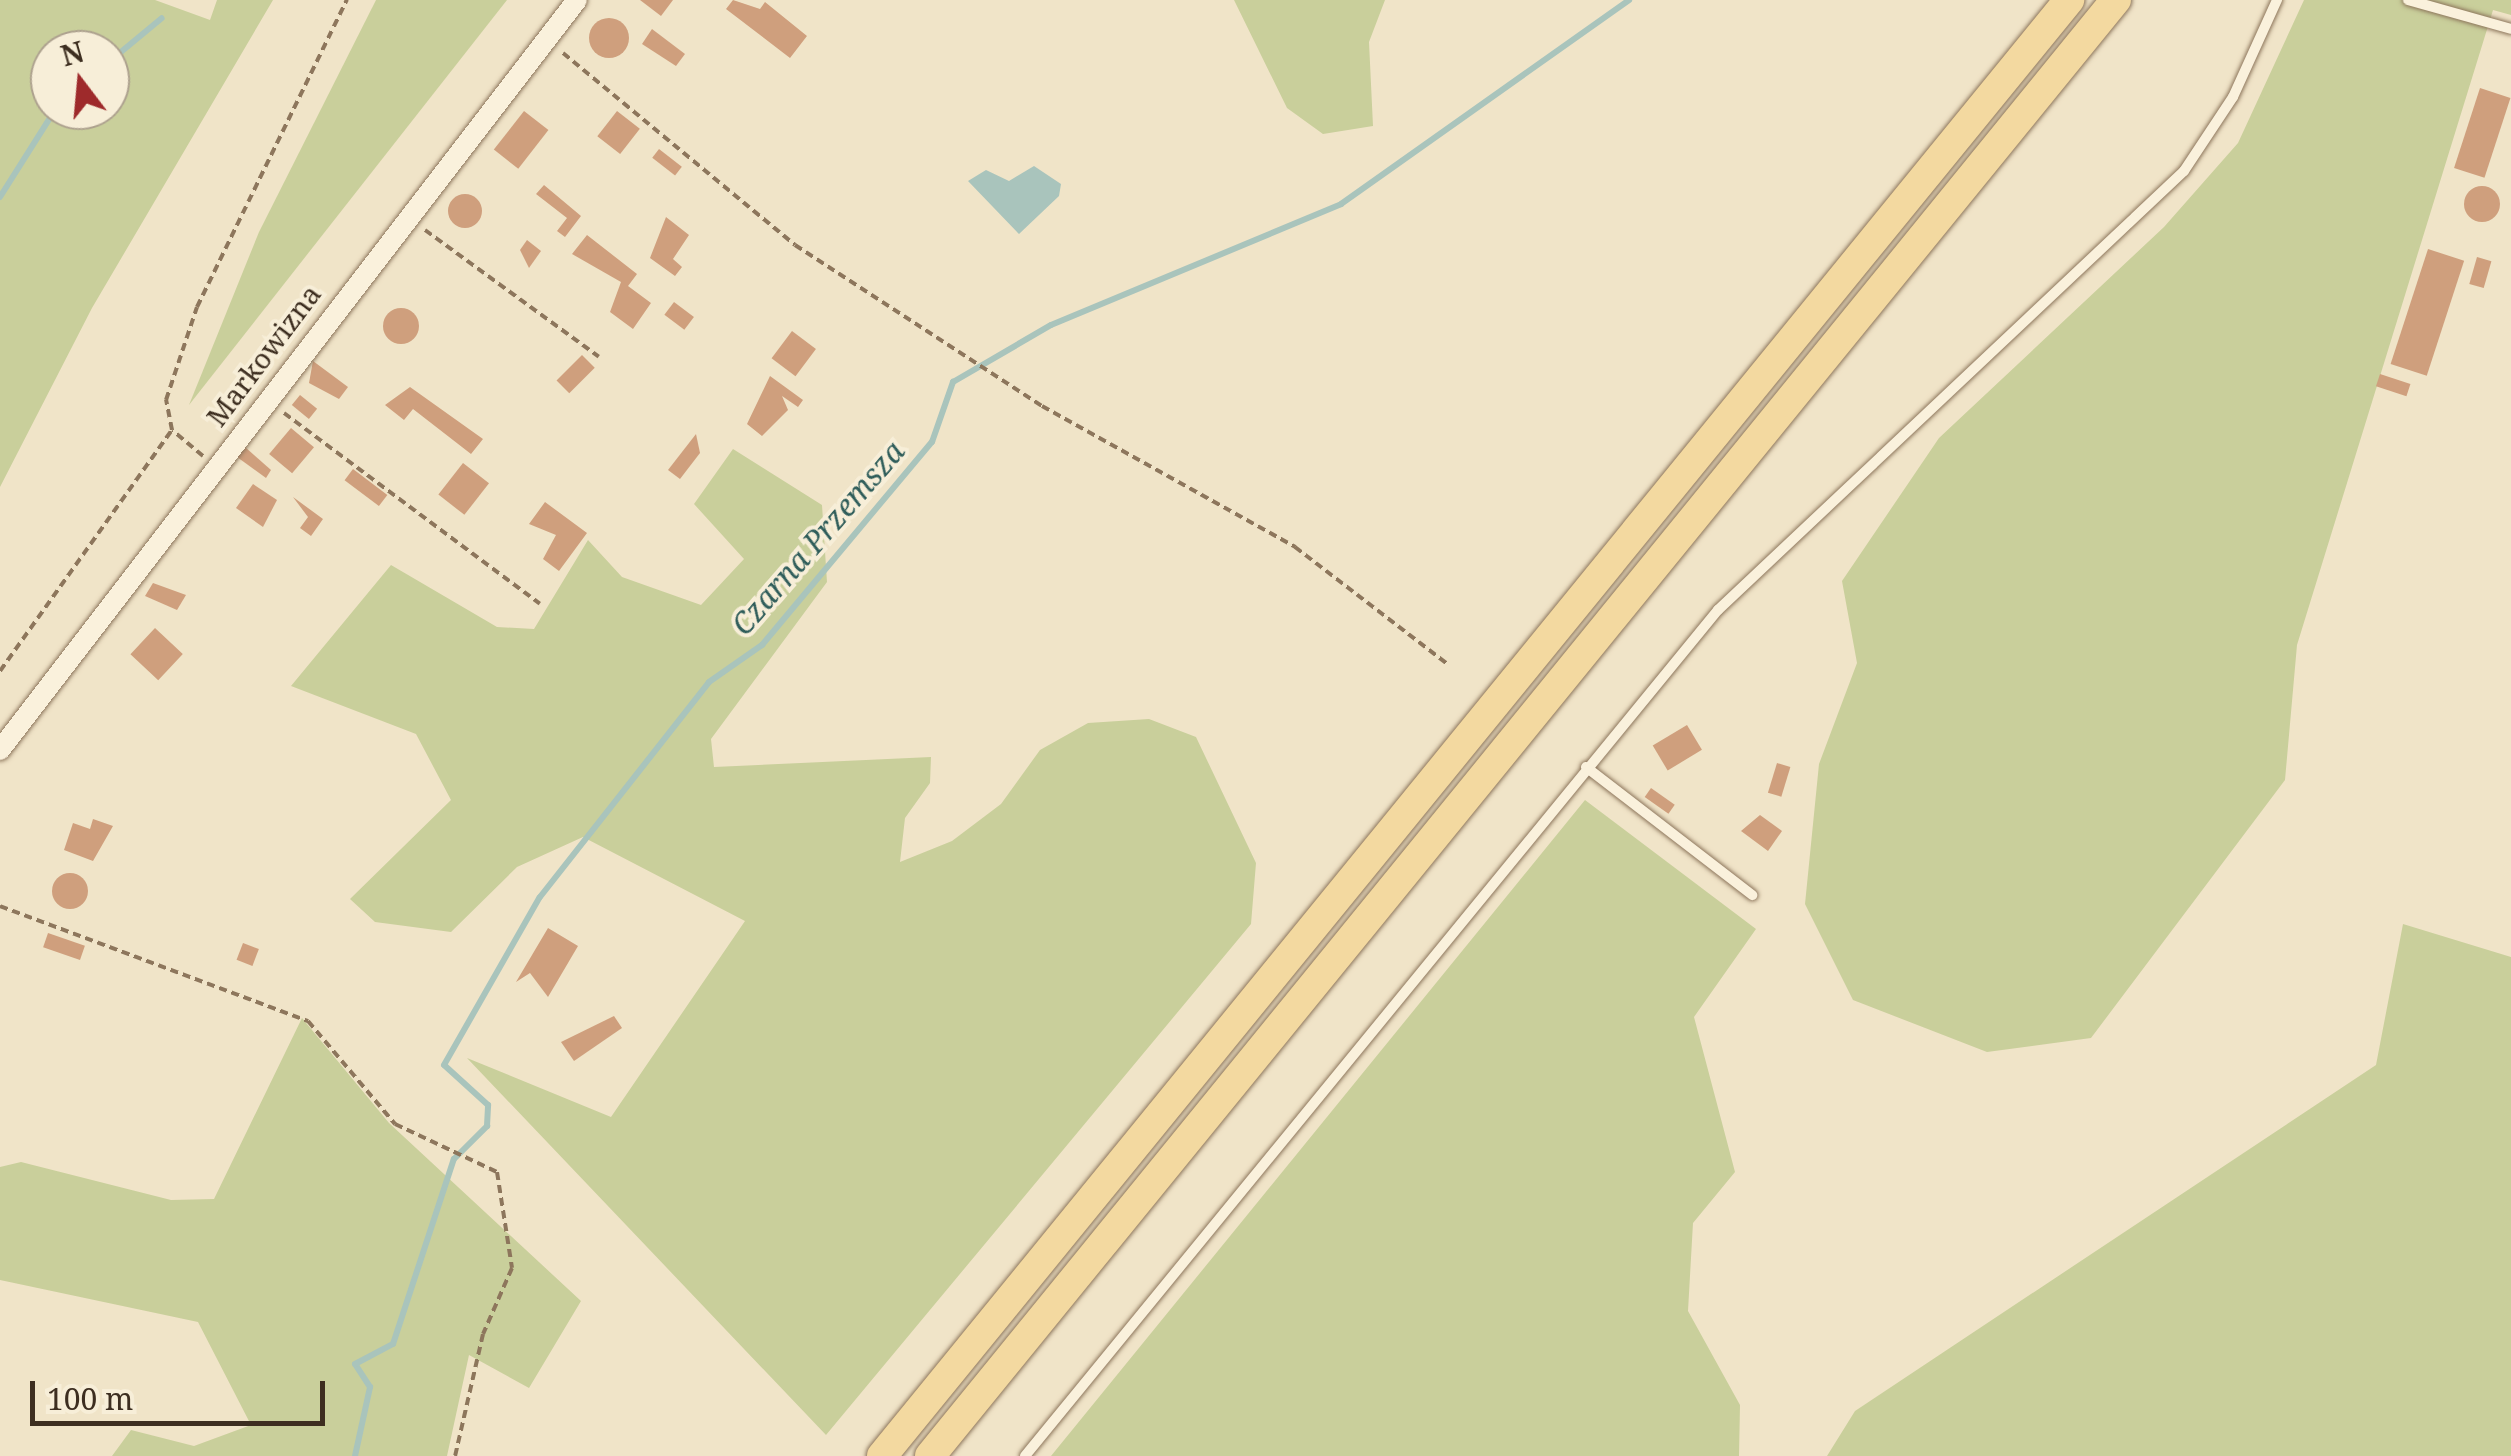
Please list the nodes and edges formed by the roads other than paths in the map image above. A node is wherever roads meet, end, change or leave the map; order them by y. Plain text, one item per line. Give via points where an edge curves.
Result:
1 (577, 0) edge
2 (2070, 0) edge
3 (2116, 0) edge
4 (2277, 0) edge
5 (2408, 0) edge
6 (2511, 29) edge
7 (0, 750) edge
8 (1586, 766) junction
9 (1752, 896) dead end
10 (882, 1456) edge
11 (930, 1456) edge
12 (1025, 1456) edge

1 - 7 street, Markowizna via 264,398
2 - 10 main road
3 - 11 main road
4 - 8 lane via 2240,84 2184,171 1863,465 1718,610
5 - 6 lane
8 - 9 lane
8 - 12 lane

